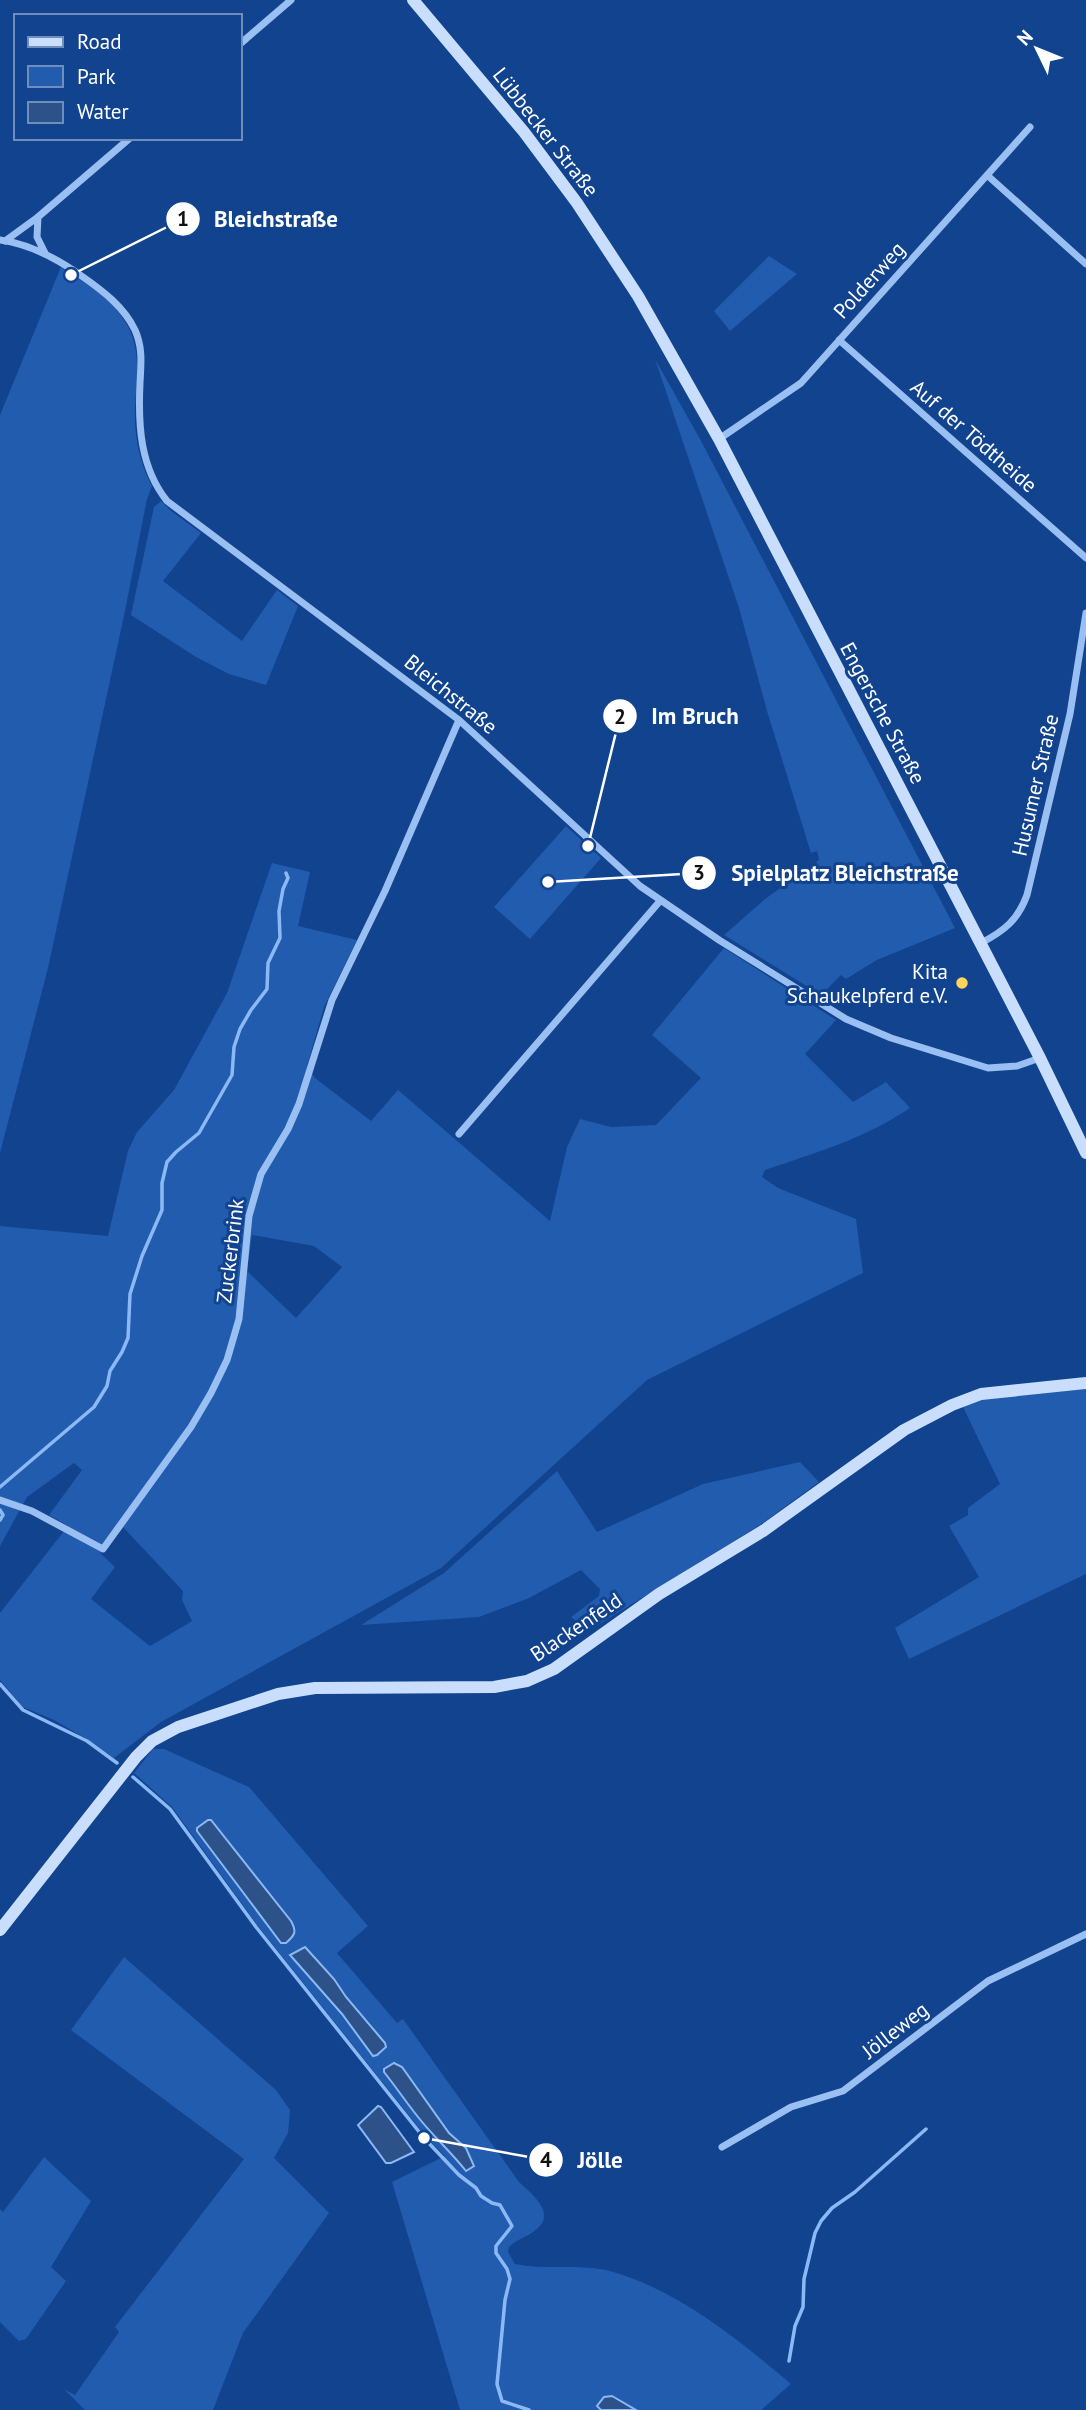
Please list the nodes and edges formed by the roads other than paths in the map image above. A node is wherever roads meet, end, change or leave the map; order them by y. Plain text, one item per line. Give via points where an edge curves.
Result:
1 (291, 0) edge
2 (413, 0) edge
3 (242, 42) edge
4 (1030, 127) dead end
5 (128, 140) edge
6 (987, 174) junction
7 (38, 217) junction
8 (2, 241) edge
9 (45, 254) junction
10 (1086, 264) edge
11 (638, 296) joint
12 (839, 340) junction
13 (719, 439) junction
14 (1086, 558) edge
15 (1086, 613) edge
16 (1084, 637) edge
17 (459, 720) junction
18 (660, 901) junction
19 (981, 943) junction
20 (1040, 1058) junction
21 (459, 1135) dead end
22 (1086, 1153) edge
23 (1086, 1383) edge
24 (0, 1500) edge
25 (0, 1930) edge
26 (1086, 1934) edge
27 (722, 2147) dead end

1 - 3 street
2 - 11 main road, Lübbecker Straße via 524,132
4 - 6 street, Polderweg
5 - 7 street
6 - 10 street
6 - 12 street, Polderweg
7 - 8 street
7 - 9 street via 37,237
8 - 9 street, Bleichstraße
9 - 17 street, Bleichstraße via 109,296 134,329 142,358 138,416 142,444 148,468 167,501
11 - 13 main road, Engersche Straße
12 - 13 street, Polderweg via 801,383
12 - 14 street, Auf der Tödtheide
13 - 19 main road, Engersche Straße
15 - 16 street, Husumer Straße
16 - 19 street, Husumer Straße via 1023,908 1009,926
17 - 18 street, Bleichstraße
17 - 24 street, Zuckerbrink via 332,1000 299,1104 261,1174 249,1216 239,1319 227,1360 191,1427 103,1549 32,1511
18 - 20 street, Bleichstraße via 846,1019 891,1038 988,1068 1017,1066
18 - 21 street
19 - 20 main road, Engersche Straße
20 - 22 main road, Engersche Straße
23 - 25 main road, Blackenfeld via 981,1394 904,1430 772,1525 659,1594 554,1669 527,1681 494,1687 315,1688 278,1694 177,1727 136,1757
26 - 27 street, Jölleweg via 988,1981 843,2091 790,2107

